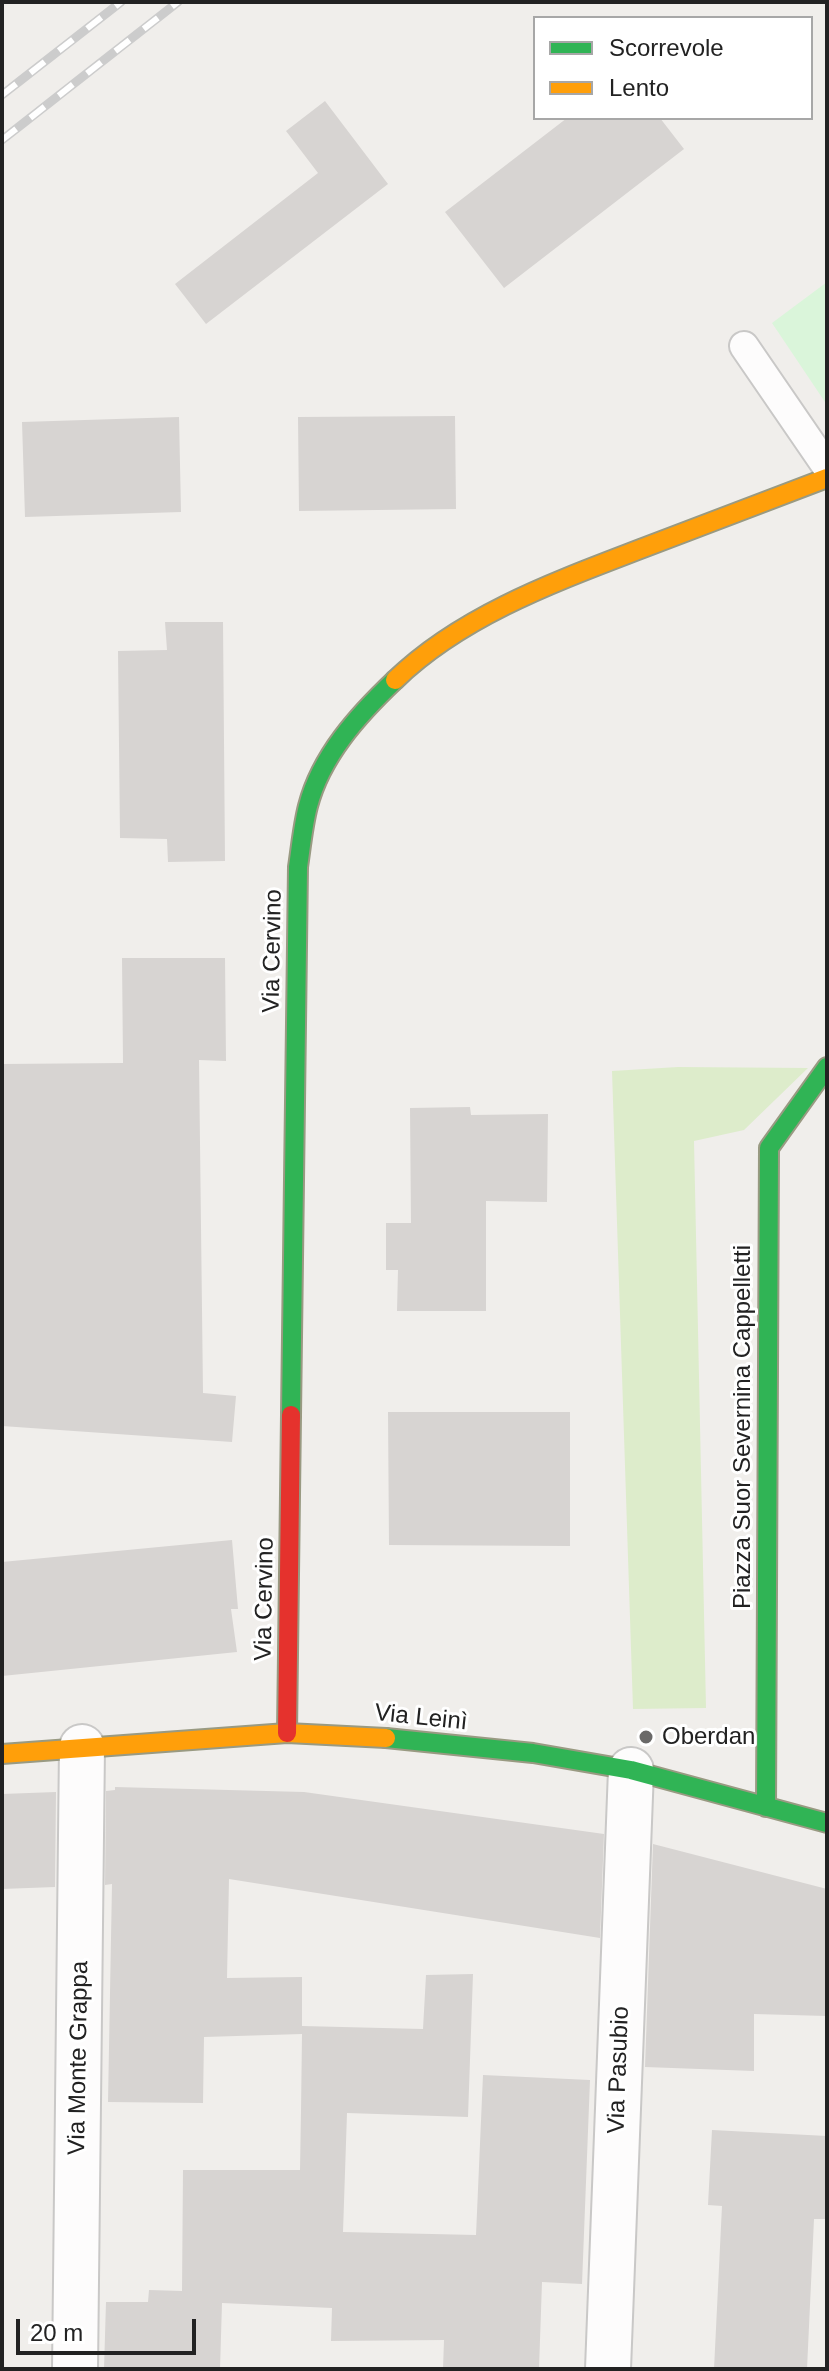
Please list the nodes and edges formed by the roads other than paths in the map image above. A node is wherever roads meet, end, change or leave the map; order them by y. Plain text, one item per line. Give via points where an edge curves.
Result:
1 (744, 346) dead end
2 (827, 467) edge
3 (827, 478) edge
4 (827, 1067) edge
5 (287, 1733) junction
6 (82, 1747) junction
7 (2, 1754) edge
8 (631, 1770) junction
9 (766, 1807) junction
10 (827, 1823) edge
11 (75, 2369) edge
12 (608, 2369) edge

1 - 2 lane
3 - 5 street, Via Cervino via 586,569 486,616 418,658 369,705 326,760 308,805 298,867
4 - 9 street, Piazza Suor Severnina Cappelletti via 769,1148
5 - 6 street, Via Leinì
5 - 8 street, Via Leinì via 533,1753
6 - 7 street, Via Leinì
6 - 11 street, Via Monte Grappa
8 - 9 street, Via Leinì
8 - 12 street, Via Pasubio
9 - 10 street, Via Leinì

